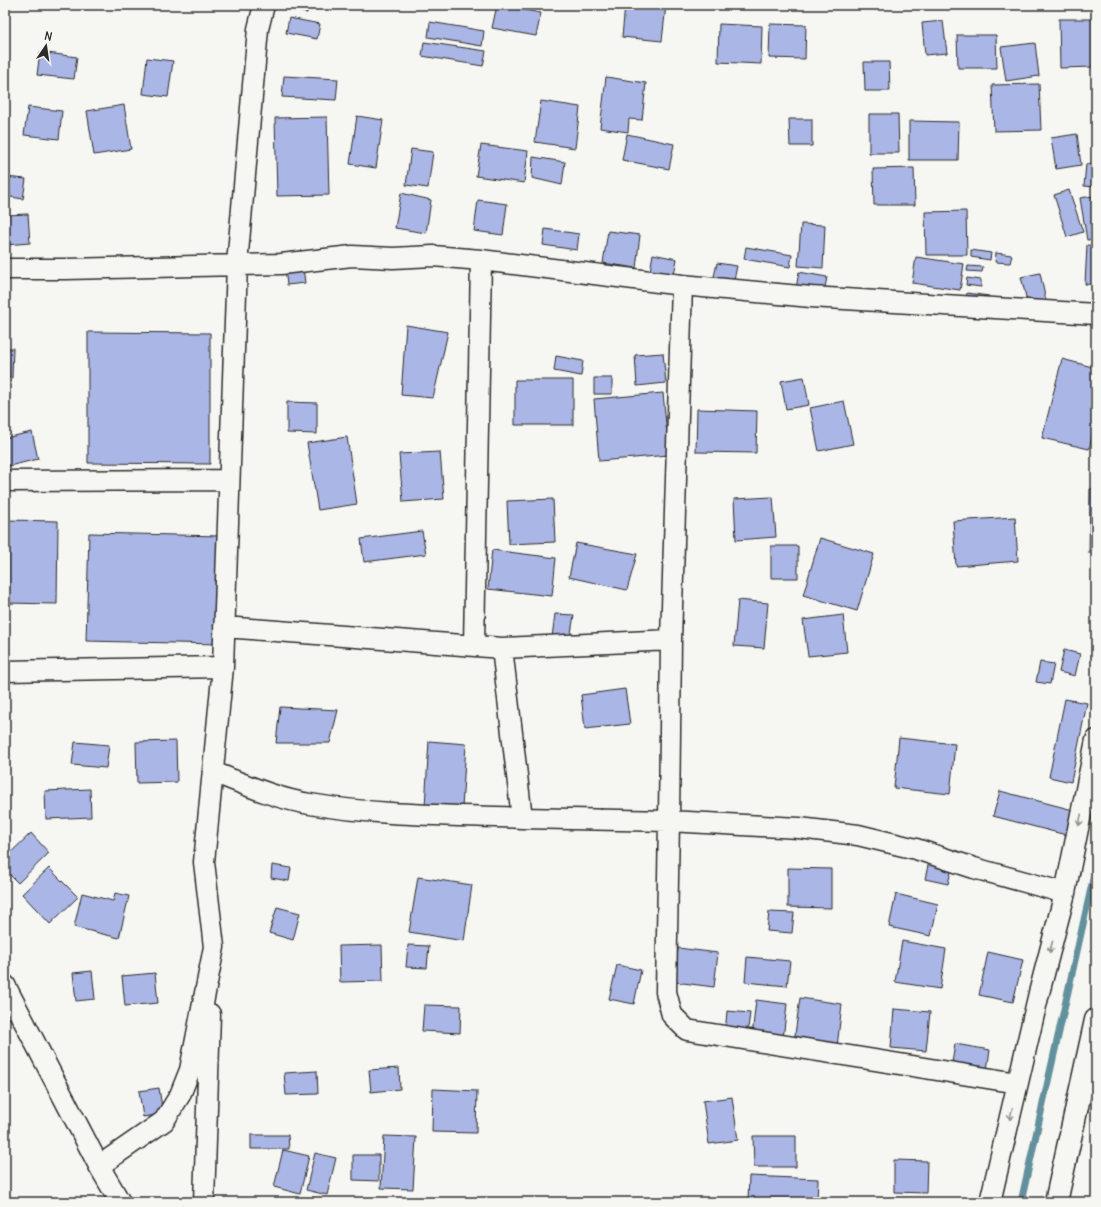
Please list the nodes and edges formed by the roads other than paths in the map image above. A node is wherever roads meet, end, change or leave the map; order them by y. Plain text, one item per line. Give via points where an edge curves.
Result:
1 (264, 5) edge
2 (480, 260) junction
3 (237, 264) junction
4 (5, 268) edge
5 (682, 285) junction
6 (1096, 314) edge
7 (229, 480) junction
8 (5, 481) edge
9 (224, 627) junction
10 (671, 640) junction
11 (474, 646) junction
12 (502, 648) junction
13 (222, 667) junction
14 (5, 671) edge
15 (1096, 740) edge
16 (212, 772) junction
17 (522, 818) junction
18 (670, 821) junction
19 (1065, 893) junction
20 (214, 947) junction
21 (7, 992) edge
22 (1096, 1020) edge
23 (1018, 1083) junction
24 (99, 1166) junction
25 (120, 1202) edge
26 (204, 1202) edge
27 (990, 1202) edge
28 (1056, 1202) edge

1 - 3 street via 258,29
2 - 3 street via 433,256 352,256 281,264
2 - 5 street
2 - 11 street
3 - 4 street via 66,269
3 - 7 street
5 - 6 street via 811,297
5 - 10 street
7 - 8 street
7 - 9 street
9 - 11 street
9 - 13 street
10 - 12 street
10 - 18 street
11 - 12 street
12 - 17 street
13 - 14 street
13 - 16 street
15 -> 19 street
16 - 17 street via 264,792 309,804 378,813
16 - 20 street via 204,862
17 - 18 street
18 - 19 street via 799,828 858,835 916,849
18 - 23 street via 666,992 672,1016 687,1030
19 -> 23 street
20 - 24 street via 190,1070 180,1094 164,1121
20 - 26 street
21 - 24 street
22 - 28 highway
23 -> 27 street
24 - 25 street

